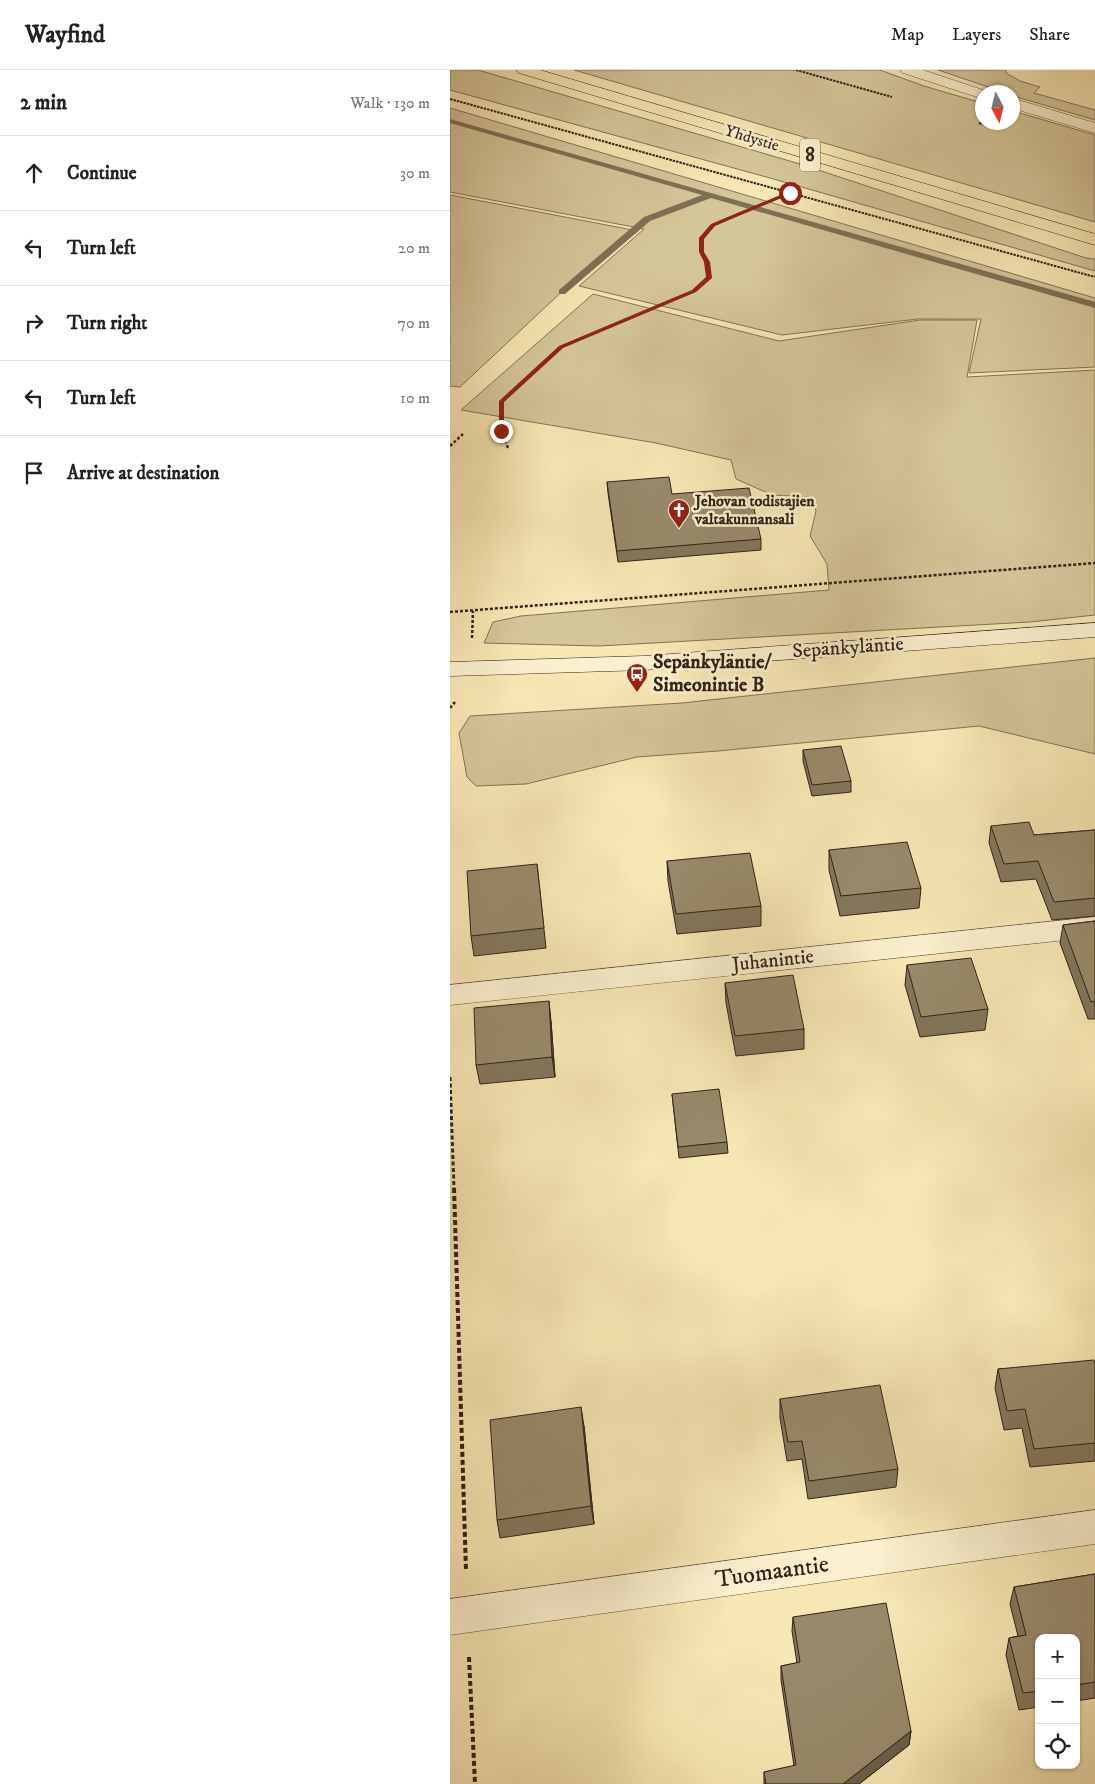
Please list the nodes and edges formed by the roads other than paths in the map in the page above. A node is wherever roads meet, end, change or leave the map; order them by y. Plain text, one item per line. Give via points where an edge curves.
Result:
1 (524, 70) edge
2 (908, 70) edge
3 (975, 92) edge
4 (1020, 105) edge
5 (1095, 128) edge
6 (1095, 240) edge
7 (1095, 630) edge
8 (450, 669) edge
9 (1095, 927) edge
10 (450, 996) edge
11 (1095, 1527) edge
12 (459, 1616) edge

1 - 6 highway, Yhdystie / 8
2 - 3 street
4 - 5 street
7 - 8 street, Sepänkyläntie via 644,663
9 - 10 street, Juhanintie
11 - 12 street, Tuomaantie

